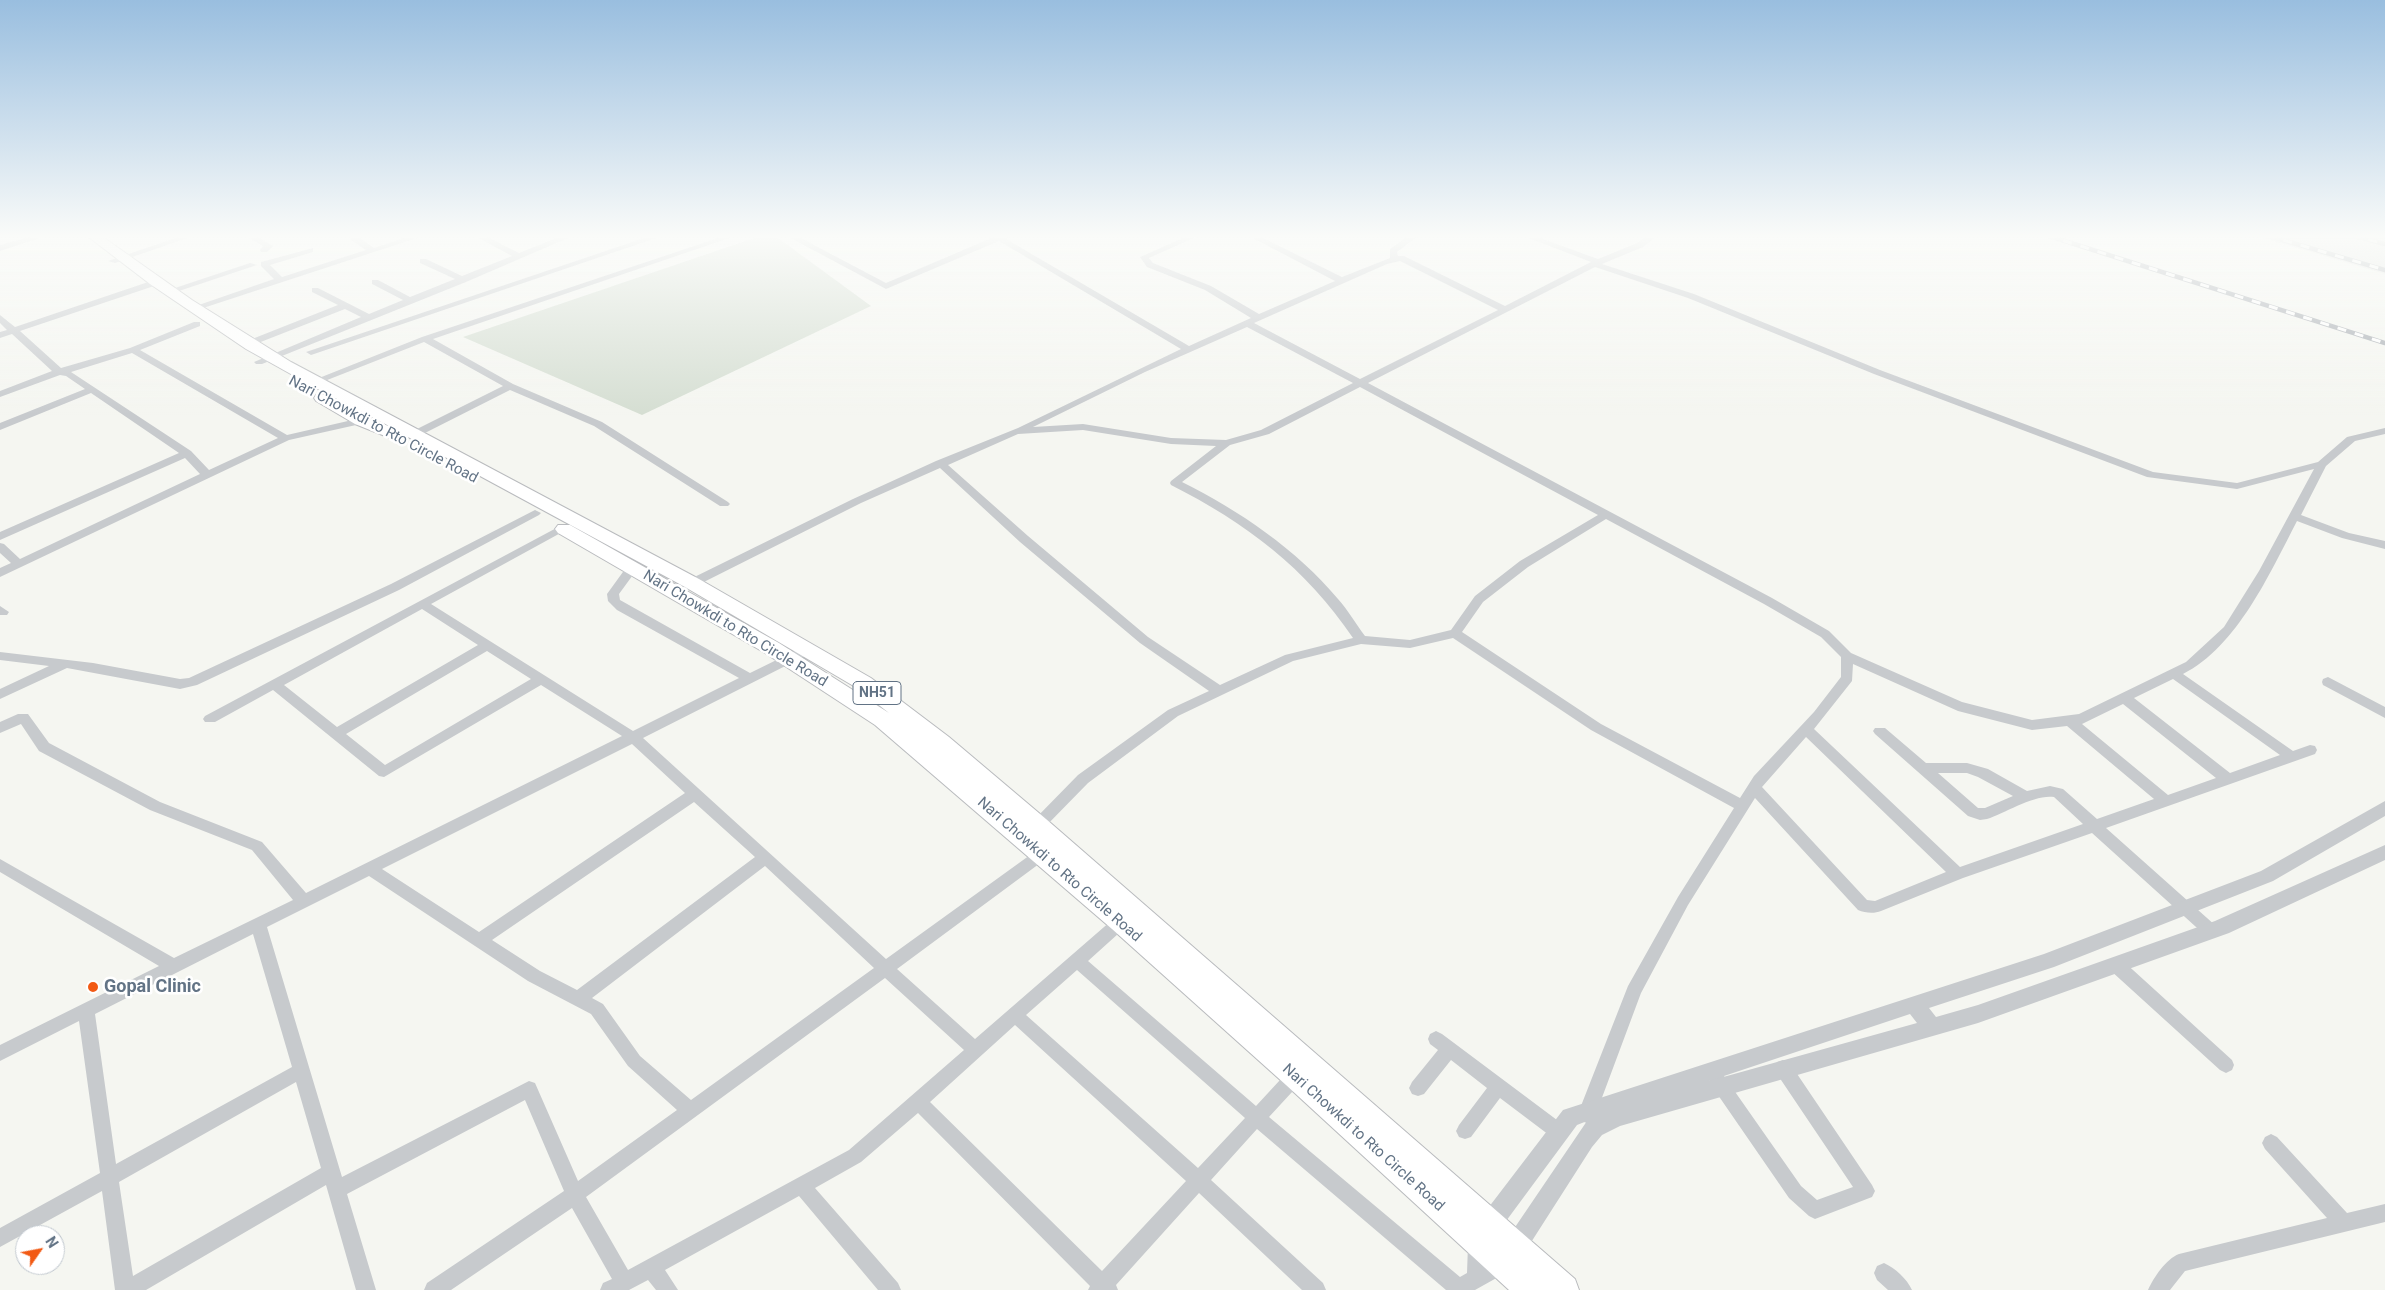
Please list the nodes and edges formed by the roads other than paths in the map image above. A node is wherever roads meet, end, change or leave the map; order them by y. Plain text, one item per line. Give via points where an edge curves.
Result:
1 (128, 295) edge
2 (169, 295) edge
3 (246, 295) edge
4 (324, 295) edge
5 (400, 295) edge
6 (425, 295) edge
7 (481, 295) edge
8 (555, 295) edge
9 (1100, 295) edge
10 (1218, 295) edge
11 (1311, 295) edge
12 (1475, 295) edge
13 (1530, 295) edge
14 (1689, 295) edge
15 (411, 301) junction
16 (344, 306) junction
17 (1504, 308) junction
18 (195, 316) junction
19 (0, 318) edge
20 (369, 318) junction
21 (1254, 321) junction
22 (14, 330) junction
23 (0, 334) edge
24 (425, 339) junction
25 (133, 350) junction
26 (1189, 350) junction
27 (311, 352) dead end
28 (260, 354) junction
29 (58, 372) junction
30 (314, 382) junction
31 (1361, 383) junction
32 (510, 386) junction
33 (91, 390) junction
34 (0, 394) edge
35 (361, 421) junction
36 (0, 427) edge
37 (1016, 431) junction
38 (2385, 432) edge
39 (415, 434) junction
40 (286, 438) junction
41 (1226, 443) junction
42 (187, 453) junction
43 (940, 463) junction
44 (2322, 464) junction
45 (207, 475) junction
46 (724, 504) dead end
47 (534, 512) junction
48 (1607, 514) junction
49 (2294, 516) junction
50 (562, 528) junction
51 (0, 536) edge
52 (2385, 545) edge
53 (0, 546) edge
54 (19, 564) junction
55 (632, 568) junction
56 (0, 573) edge
57 (683, 588) junction
58 (422, 604) junction
59 (1455, 633) junction
60 (1361, 640) junction
61 (487, 645) junction
62 (799, 655) junction
63 (0, 656) edge
64 (1847, 656) junction
65 (65, 664) junction
66 (2173, 673) junction
67 (541, 679) junction
68 (751, 679) junction
69 (2328, 682) dead end
70 (274, 684) junction
71 (1220, 692) junction
72 (0, 694) edge
73 (2125, 698) junction
74 (2385, 713) edge
75 (210, 719) dead end
76 (2070, 721) junction
77 (0, 728) edge
78 (1806, 729) junction
79 (1880, 731) dead end
80 (337, 733) junction
81 (633, 737) junction
82 (2310, 750) dead end
83 (2292, 757) junction
84 (1922, 768) junction
85 (2229, 780) junction
86 (1754, 788) junction
87 (695, 794) junction
88 (2026, 797) junction
89 (2167, 802) junction
90 (1742, 806) junction
91 (2385, 808) edge
92 (1038, 825) junction
93 (2096, 826) junction
94 (2385, 852) edge
95 (1042, 854) junction
96 (765, 858) junction
97 (0, 865) edge
98 (369, 868) junction
99 (1958, 874) junction
100 (304, 900) junction
101 (2185, 907) junction
102 (1128, 915) junction
103 (258, 923) junction
104 (2211, 931) junction
105 (479, 940) junction
106 (1077, 961) junction
107 (2116, 964) junction
108 (173, 966) junction
109 (884, 968) junction
110 (578, 999) junction
111 (1914, 1004) junction
112 (86, 1010) junction
113 (1016, 1016) junction
114 (1932, 1027) junction
115 (1436, 1039) dead end
116 (975, 1050) junction
117 (1449, 1050) junction
118 (0, 1053) edge
119 (2226, 1065) dead end
120 (1782, 1068) junction
121 (1302, 1069) junction
122 (302, 1070) junction
123 (1716, 1078) junction
124 (1498, 1087) junction
125 (1418, 1088) dead end
126 (918, 1102) junction
127 (691, 1111) junction
128 (1257, 1118) junction
129 (1592, 1120) junction
130 (1465, 1132) dead end
131 (1559, 1132) junction
132 (2270, 1143) dead end
133 (332, 1172) junction
134 (110, 1176) junction
135 (1199, 1181) junction
136 (801, 1185) junction
137 (336, 1190) junction
138 (576, 1195) junction
139 (2385, 1213) edge
140 (2344, 1223) junction
141 (1483, 1234) junction
142 (0, 1238) edge
143 (1508, 1256) junction
144 (651, 1268) junction
145 (1884, 1273) dead end
146 (1477, 1277) junction
147 (617, 1286) edge
148 (1103, 1288) edge
149 (126, 1290) edge
150 (366, 1290) edge
151 (434, 1290) edge
152 (668, 1290) edge
153 (891, 1290) edge
154 (1316, 1290) edge
155 (1532, 1290) edge
156 (1564, 1290) edge
157 (1902, 1290) edge
158 (2158, 1290) edge

1 - 22 street
2 - 18 highway, Nari Chowkdi to Rto Circle Road / NH51
3 - 18 street
4 - 16 street
5 - 15 street
6 - 15 street
7 - 27 street
8 - 24 street
9 - 26 street
10 - 21 street
11 - 21 street
12 - 17 street
13 - 17 street
14 - 44 street via 1876,372 2151,475 2237,486
15 - 20 street
16 - 20 street
16 - 28 street
17 - 31 street
18 - 25 street
18 - 28 highway, Nari Chowkdi to Rto Circle Road / NH51
19 - 22 street
20 - 28 street
21 - 26 street
21 - 31 street
22 - 23 street
22 - 29 street
24 - 30 street
24 - 32 street
25 - 29 street
25 - 40 street
26 - 37 street
28 - 30 highway, NH51
28 - 35 highway, Nari Chowkdi to Rto Circle Road / NH51
29 - 33 street via 69,374
29 - 34 street
30 - 39 highway, NH51
31 - 41 street via 1264,432
31 - 48 street
32 - 39 street
32 - 46 street via 598,424
33 - 36 street
33 - 42 street
35 - 40 street
35 - 47 highway, Nari Chowkdi to Rto Circle Road / NH51 via 406,440
37 - 41 street via 1083,428 1172,440
37 - 43 street
38 - 44 street via 2351,439
39 - 57 highway, NH51
40 - 45 street
41 - 60 street via 1175,483 1234,514 1281,550 1329,596
42 - 45 street
42 - 51 street
43 - 57 street
43 - 71 street via 1144,640
44 - 49 street
45 - 54 street
47 - 50 highway, Nari Chowkdi to Rto Circle Road / NH51
47 - 65 street via 395,588 192,682 180,684
48 - 59 street via 1524,564 1480,599
48 - 64 street via 1825,634
49 - 52 street via 2346,536
49 - 66 street via 2228,630 2190,665
50 - 55 highway, Nari Chowkdi to Rto Circle Road / NH51
50 - 58 street
53 - 54 street
54 - 56 street
55 - 57 highway, Nari Chowkdi to Rto Circle Road / NH51
55 - 68 street via 613,594 614,601
57 - 62 highway, Nari Chowkdi to Rto Circle Road / NH51
58 - 61 street
58 - 70 street
59 - 60 street via 1410,644
59 - 90 street via 1596,726
60 - 71 street via 1289,658
61 - 67 street
61 - 80 street
62 - 68 street
62 - 92 highway, NH51 via 864,683
62 - 95 highway, Nari Chowkdi to Rto Circle Road / NH51 via 883,720
63 - 65 street
64 - 76 street via 1958,706 2032,725
64 - 78 street via 1847,678
65 - 72 street
66 - 73 street
66 - 83 street
67 - 80 street via 384,772
67 - 81 street
68 - 81 street
69 - 74 street
70 - 75 street
70 - 80 street
71 - 92 street via 1173,713 1083,780
73 - 76 street via 2082,719
73 - 85 street
76 - 89 street
77 - 100 street via 23,717 44,747 155,806 257,846
78 - 86 street
78 - 99 street
79 - 84 street
81 - 87 street
81 - 98 street
82 - 83 street
83 - 85 street
84 - 88 street via 1967,768
84 - 88 street via 1973,812 1980,814
85 - 89 street
86 - 90 street
86 - 99 street via 1863,906 1876,907
87 - 96 street
87 - 105 street
88 - 93 street via 2050,791 2058,793
89 - 93 street
90 - 129 street via 1683,901 1634,991
91 - 101 street via 2267,876
92 - 102 highway, NH51
93 - 99 street
93 - 101 street
94 - 104 street
95 - 102 highway, Nari Chowkdi to Rto Circle Road / NH51
95 - 109 street
96 - 109 street
96 - 110 street
97 - 108 street
98 - 100 street
98 - 105 street
100 - 103 street
101 - 104 street
101 - 111 street via 2047,961
102 - 106 street
102 - 121 highway, Nari Chowkdi to Rto Circle Road / NH51
103 - 108 street
103 - 122 street
104 - 107 street
105 - 110 street via 534,976
106 - 113 street
106 - 128 street
107 - 114 street via 1978,1014
107 - 119 street
108 - 112 street
109 - 116 street
109 - 127 street
110 - 127 street via 597,1008 634,1061
111 - 114 street
111 - 123 street
112 - 118 street
112 - 134 street
113 - 116 street
113 - 135 street
114 - 120 street
115 - 117 street
116 - 126 street via 959,1068
117 - 124 street
117 - 125 street
120 - 123 street
120 - 123 street via 1866,1191 1815,1210 1795,1192
121 - 128 street
121 - 141 highway, Nari Chowkdi to Rto Circle Road / NH51
122 - 133 street
122 - 134 street
123 - 129 street via 1616,1117
124 - 130 street
124 - 131 street
126 - 136 street via 855,1156
126 - 148 street
127 - 138 street
128 - 135 street
128 - 146 street via 1456,1286 1460,1288
129 - 131 street via 1570,1117
129 - 143 street
131 - 141 street
132 - 140 street
133 - 137 street
133 - 149 street
134 - 142 street
134 - 149 street
135 - 148 street
135 - 154 street
136 - 144 street
136 - 153 street
137 - 138 street via 529,1088
137 - 150 street
138 - 147 street
138 - 151 street
139 - 140 street
140 - 158 street via 2179,1263
141 - 143 highway, Nari Chowkdi to Rto Circle Road / NH51
141 - 146 street
143 - 146 street
143 - 155 highway, Nari Chowkdi to Rto Circle Road / NH51
143 - 156 highway, NH51
144 - 147 street
144 - 152 street
145 - 157 street

